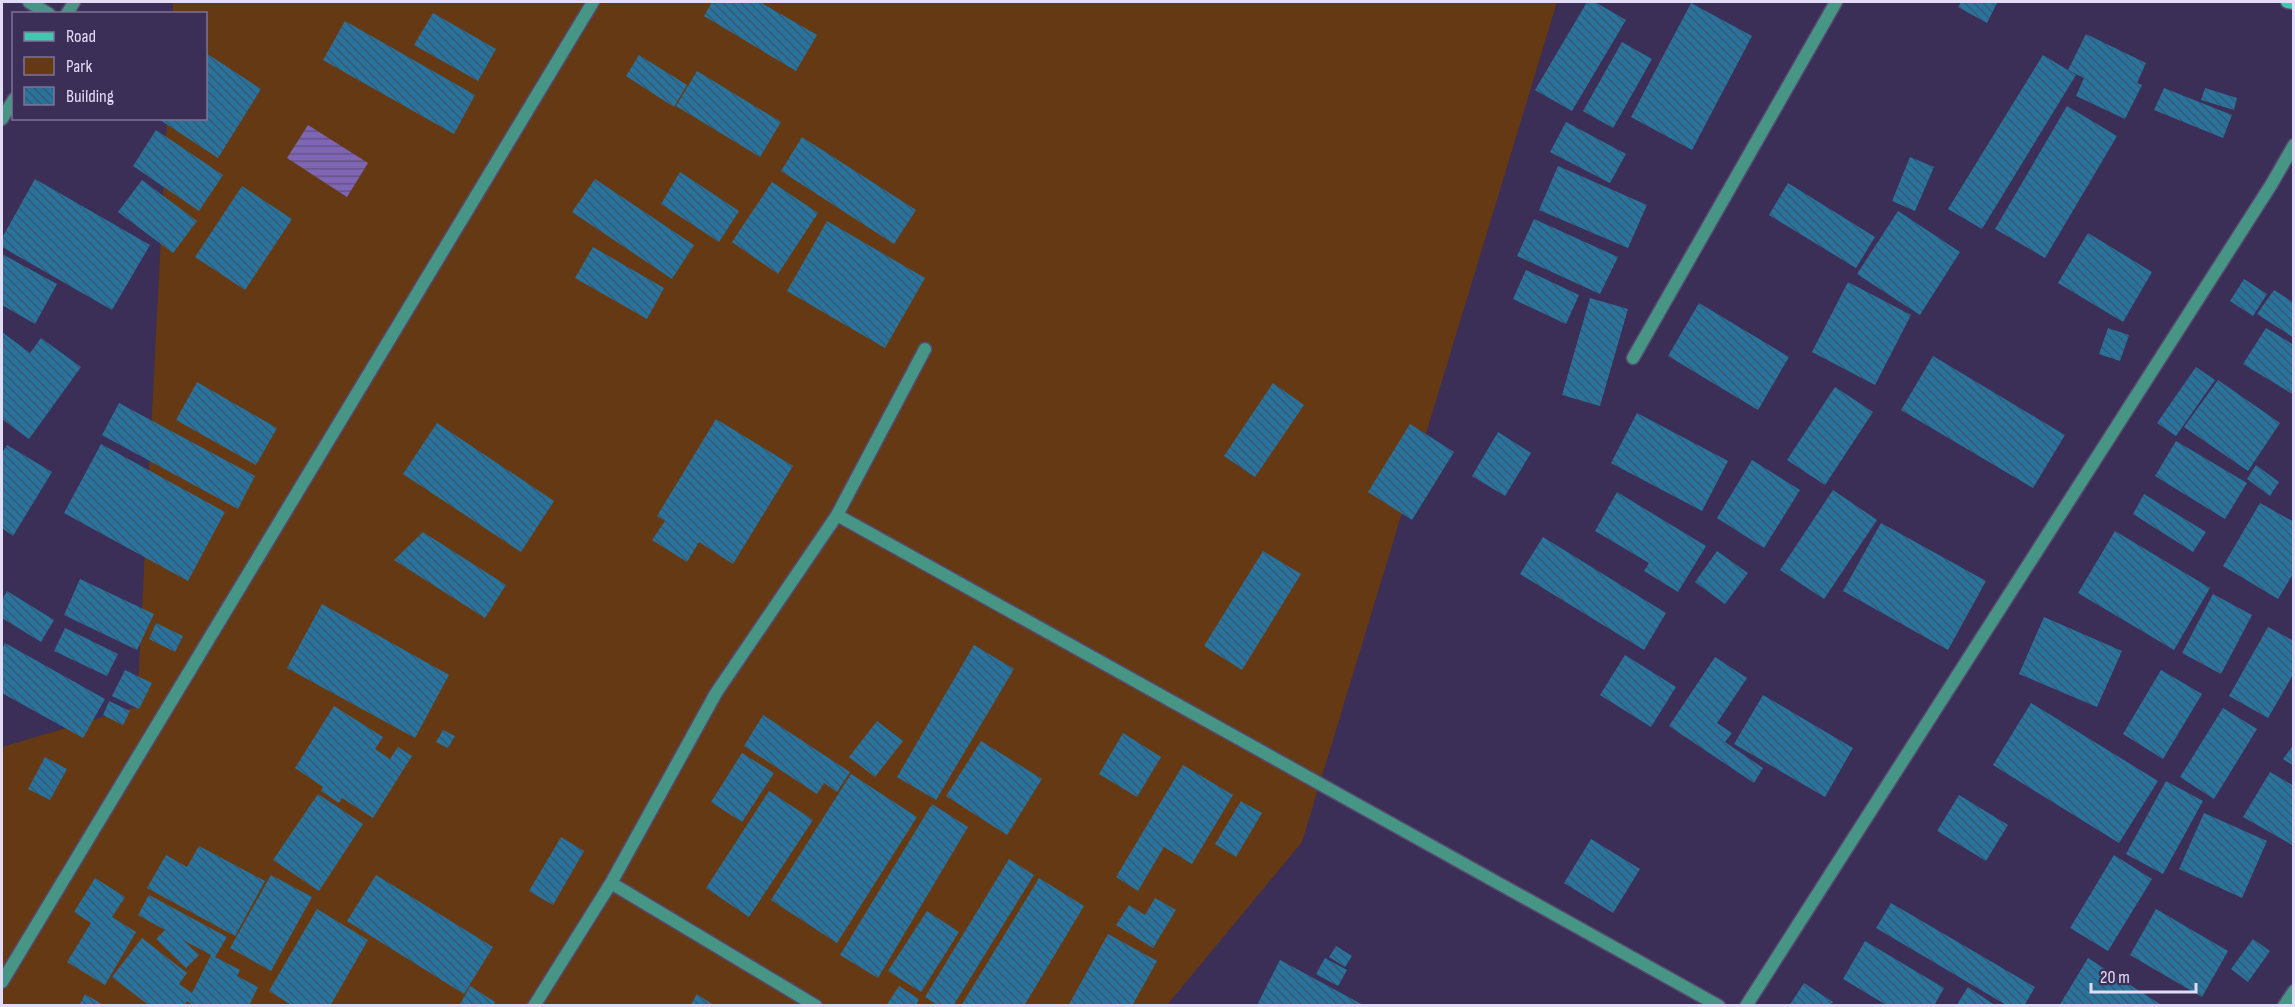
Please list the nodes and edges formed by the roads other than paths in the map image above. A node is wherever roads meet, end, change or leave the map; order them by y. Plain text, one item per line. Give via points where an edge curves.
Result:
1 (29, 2) edge
2 (593, 2) edge
3 (1836, 2) edge
4 (2287, 2) edge
5 (2294, 3) edge
6 (46, 12) edge
7 (12, 102) edge
8 (2, 119) edge
9 (2294, 145) edge
10 (925, 349) dead end
11 (1633, 358) dead end
12 (837, 515) junction
13 (611, 883) junction
14 (2, 982) edge
15 (2294, 991) edge
16 (534, 1005) edge
17 (816, 1005) edge
18 (1719, 1005) edge
19 (1746, 1005) edge
20 (2284, 1005) edge

1 - 6 street
2 - 14 street
3 - 11 street
4 - 5 street
7 - 8 street
9 - 19 street
10 - 12 street
12 - 13 street via 717,693
12 - 18 street
13 - 16 street
13 - 17 street
15 - 20 street

